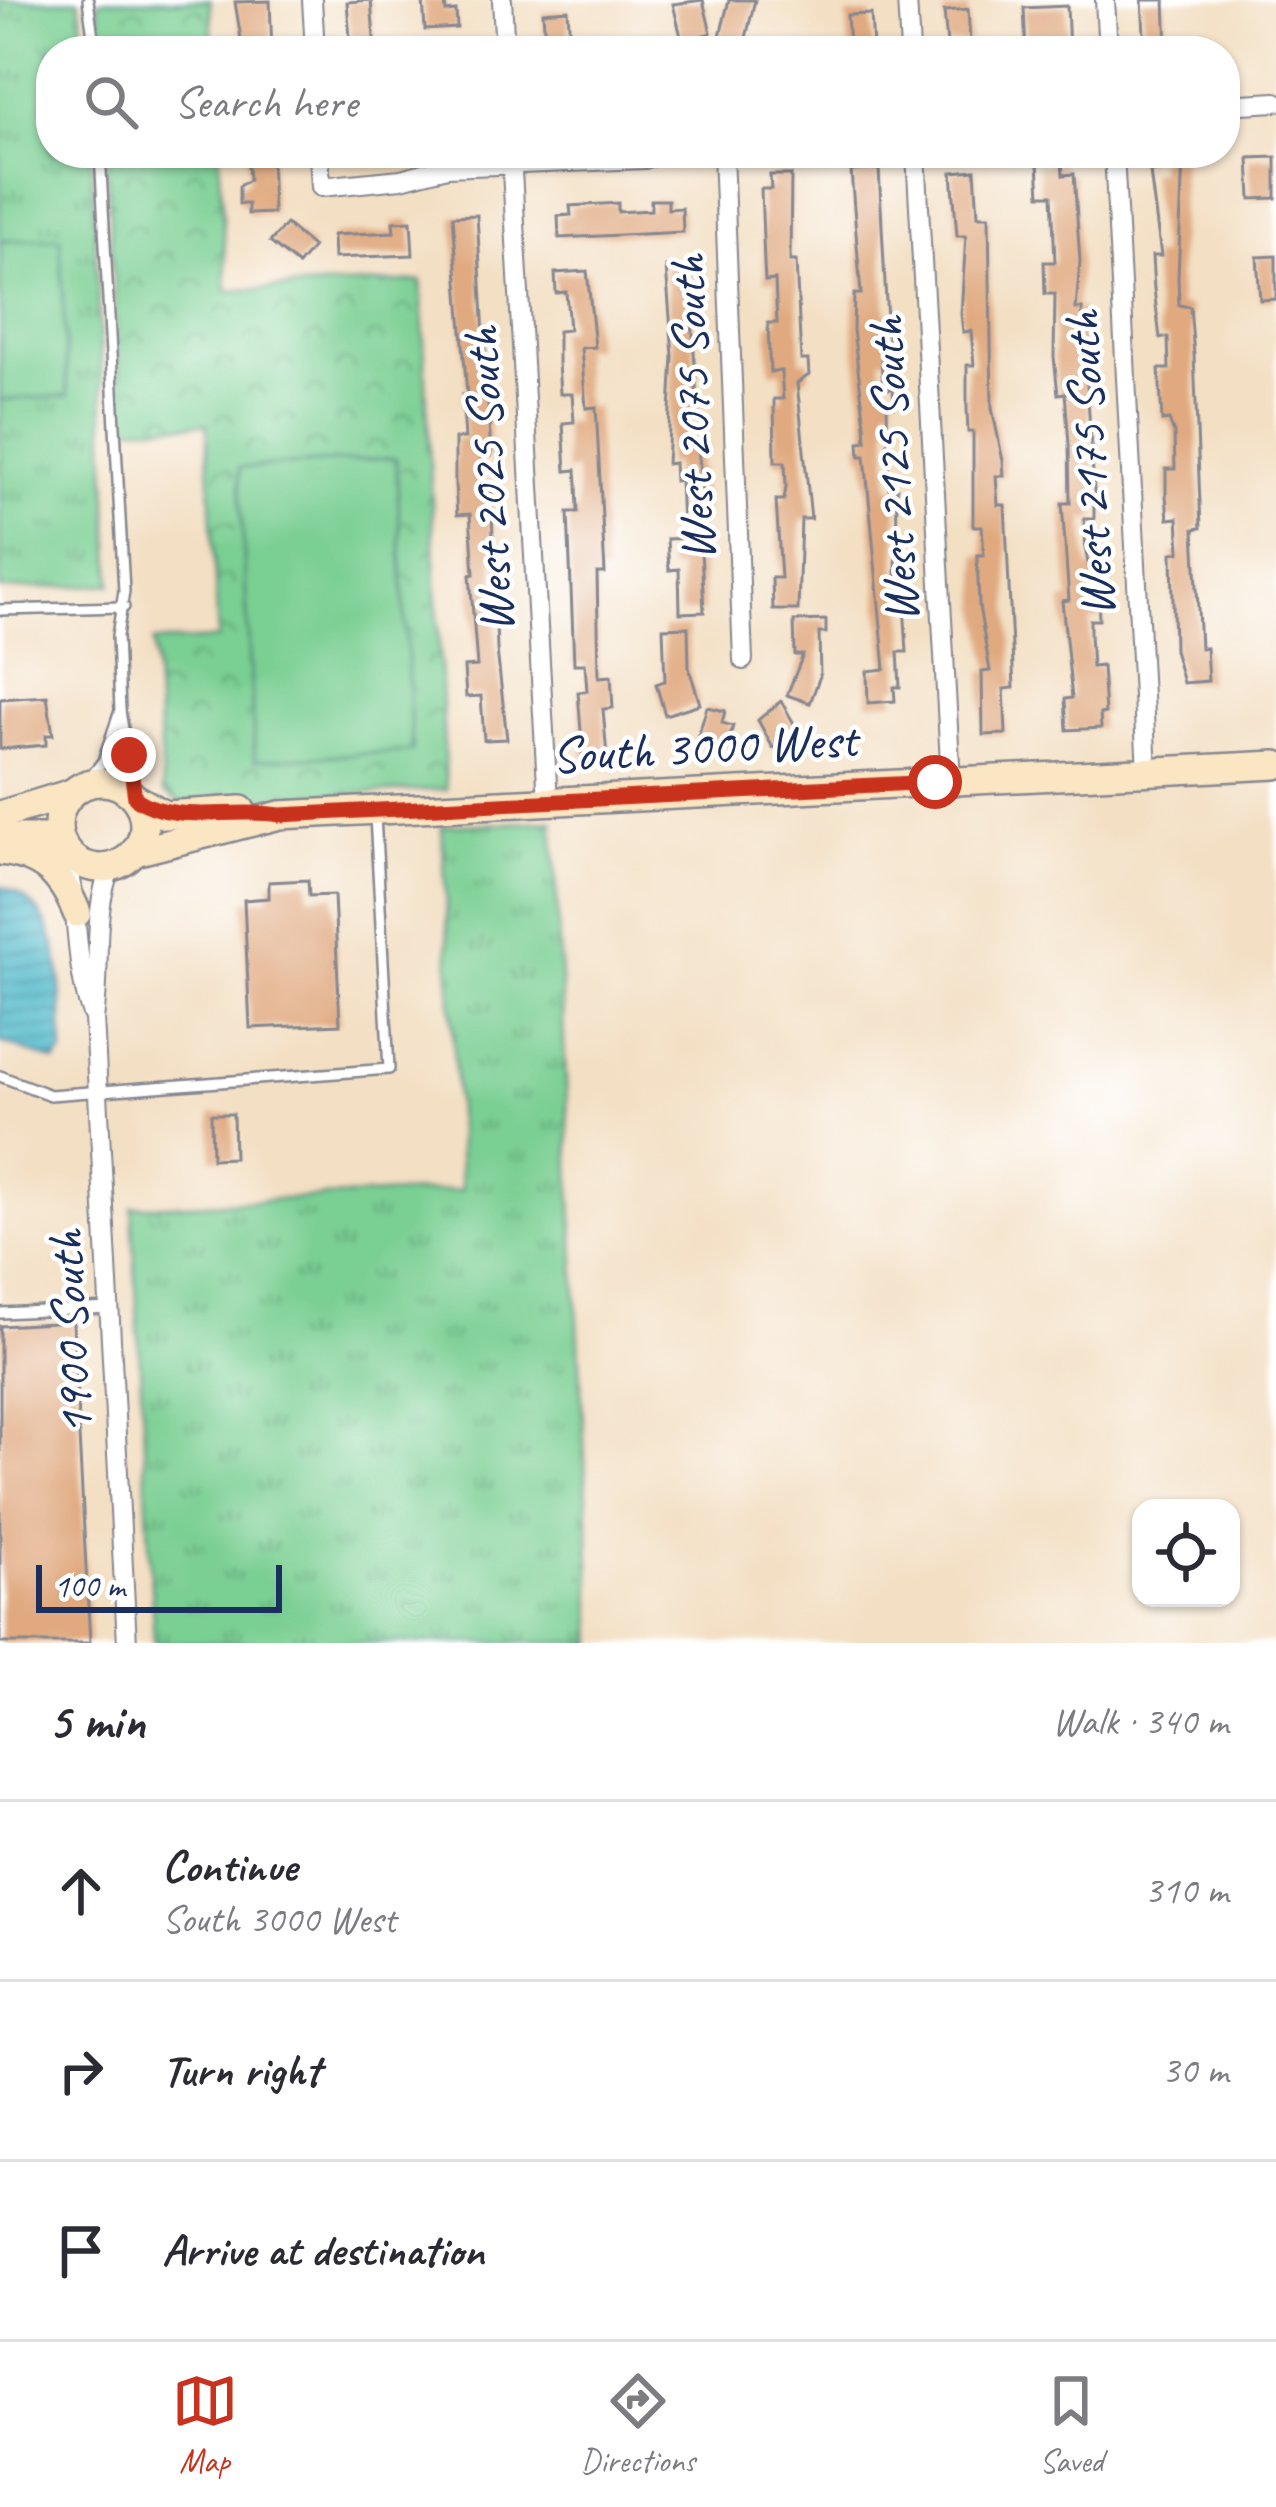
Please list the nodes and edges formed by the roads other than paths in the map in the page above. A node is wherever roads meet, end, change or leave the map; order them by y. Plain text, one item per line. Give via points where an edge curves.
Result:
1 (88, 0) edge
2 (312, 0) edge
3 (502, 0) edge
4 (907, 0) edge
5 (1105, 0) edge
6 (93, 36) edge
7 (313, 36) edge
8 (504, 36) edge
9 (909, 36) edge
10 (1107, 36) edge
11 (1276, 102) edge
12 (1240, 104) edge
13 (101, 168) edge
14 (320, 168) edge
15 (443, 168) edge
16 (512, 168) edge
17 (724, 168) edge
18 (917, 168) edge
19 (1115, 168) edge
20 (124, 607) junction
21 (0, 610) edge
22 (743, 660) dead end
23 (120, 711) junction
24 (1276, 765) edge
25 (1147, 772) junction
26 (951, 782) junction
27 (78, 789) junction
28 (135, 798) junction
29 (548, 802) junction
30 (375, 811) junction
31 (0, 815) edge
32 (280, 815) junction
33 (0, 838) edge
34 (65, 849) junction
35 (0, 851) edge
36 (123, 860) junction
37 (77, 913) junction
38 (94, 1018) junction
39 (0, 1076) edge
40 (98, 1092) junction
41 (110, 1308) junction
42 (0, 1313) edge
43 (128, 1643) edge

1 - 6 lane
2 - 7 street
3 - 8 street
4 - 9 street
5 - 10 street
11 - 12 street
13 - 20 lane
14 - 15 street via 321,187
16 - 29 street, West 2025 South
17 - 22 street, West 2075 South
18 - 26 street, West 2125 South
19 - 25 street, West 2175 South
20 - 21 lane
20 - 23 lane
23 - 27 lane via 103,761
23 - 28 lane
24 - 25 street, South 3000 West
25 - 26 street, South 3000 West
26 - 29 street, South 3000 West
27 - 28 street via 112,783
27 - 31 street
27 - 34 street via 58,825
28 - 32 street, South 3000 West via 165,815
28 - 36 street via 144,825
29 - 30 street, South 3000 West
30 - 32 street, South 3000 West
30 - 40 lane via 388,1069
32 - 36 street, South 3000 West
33 - 34 street via 48,838
34 - 36 street via 85,865
34 - 37 street
35 - 37 street via 48,866
36 - 38 street via 102,888
37 - 38 street
38 - 40 street, 1900 South
39 - 40 lane via 50,1095
40 - 41 street, 1900 South
41 - 42 lane
41 - 43 street, 1900 South

